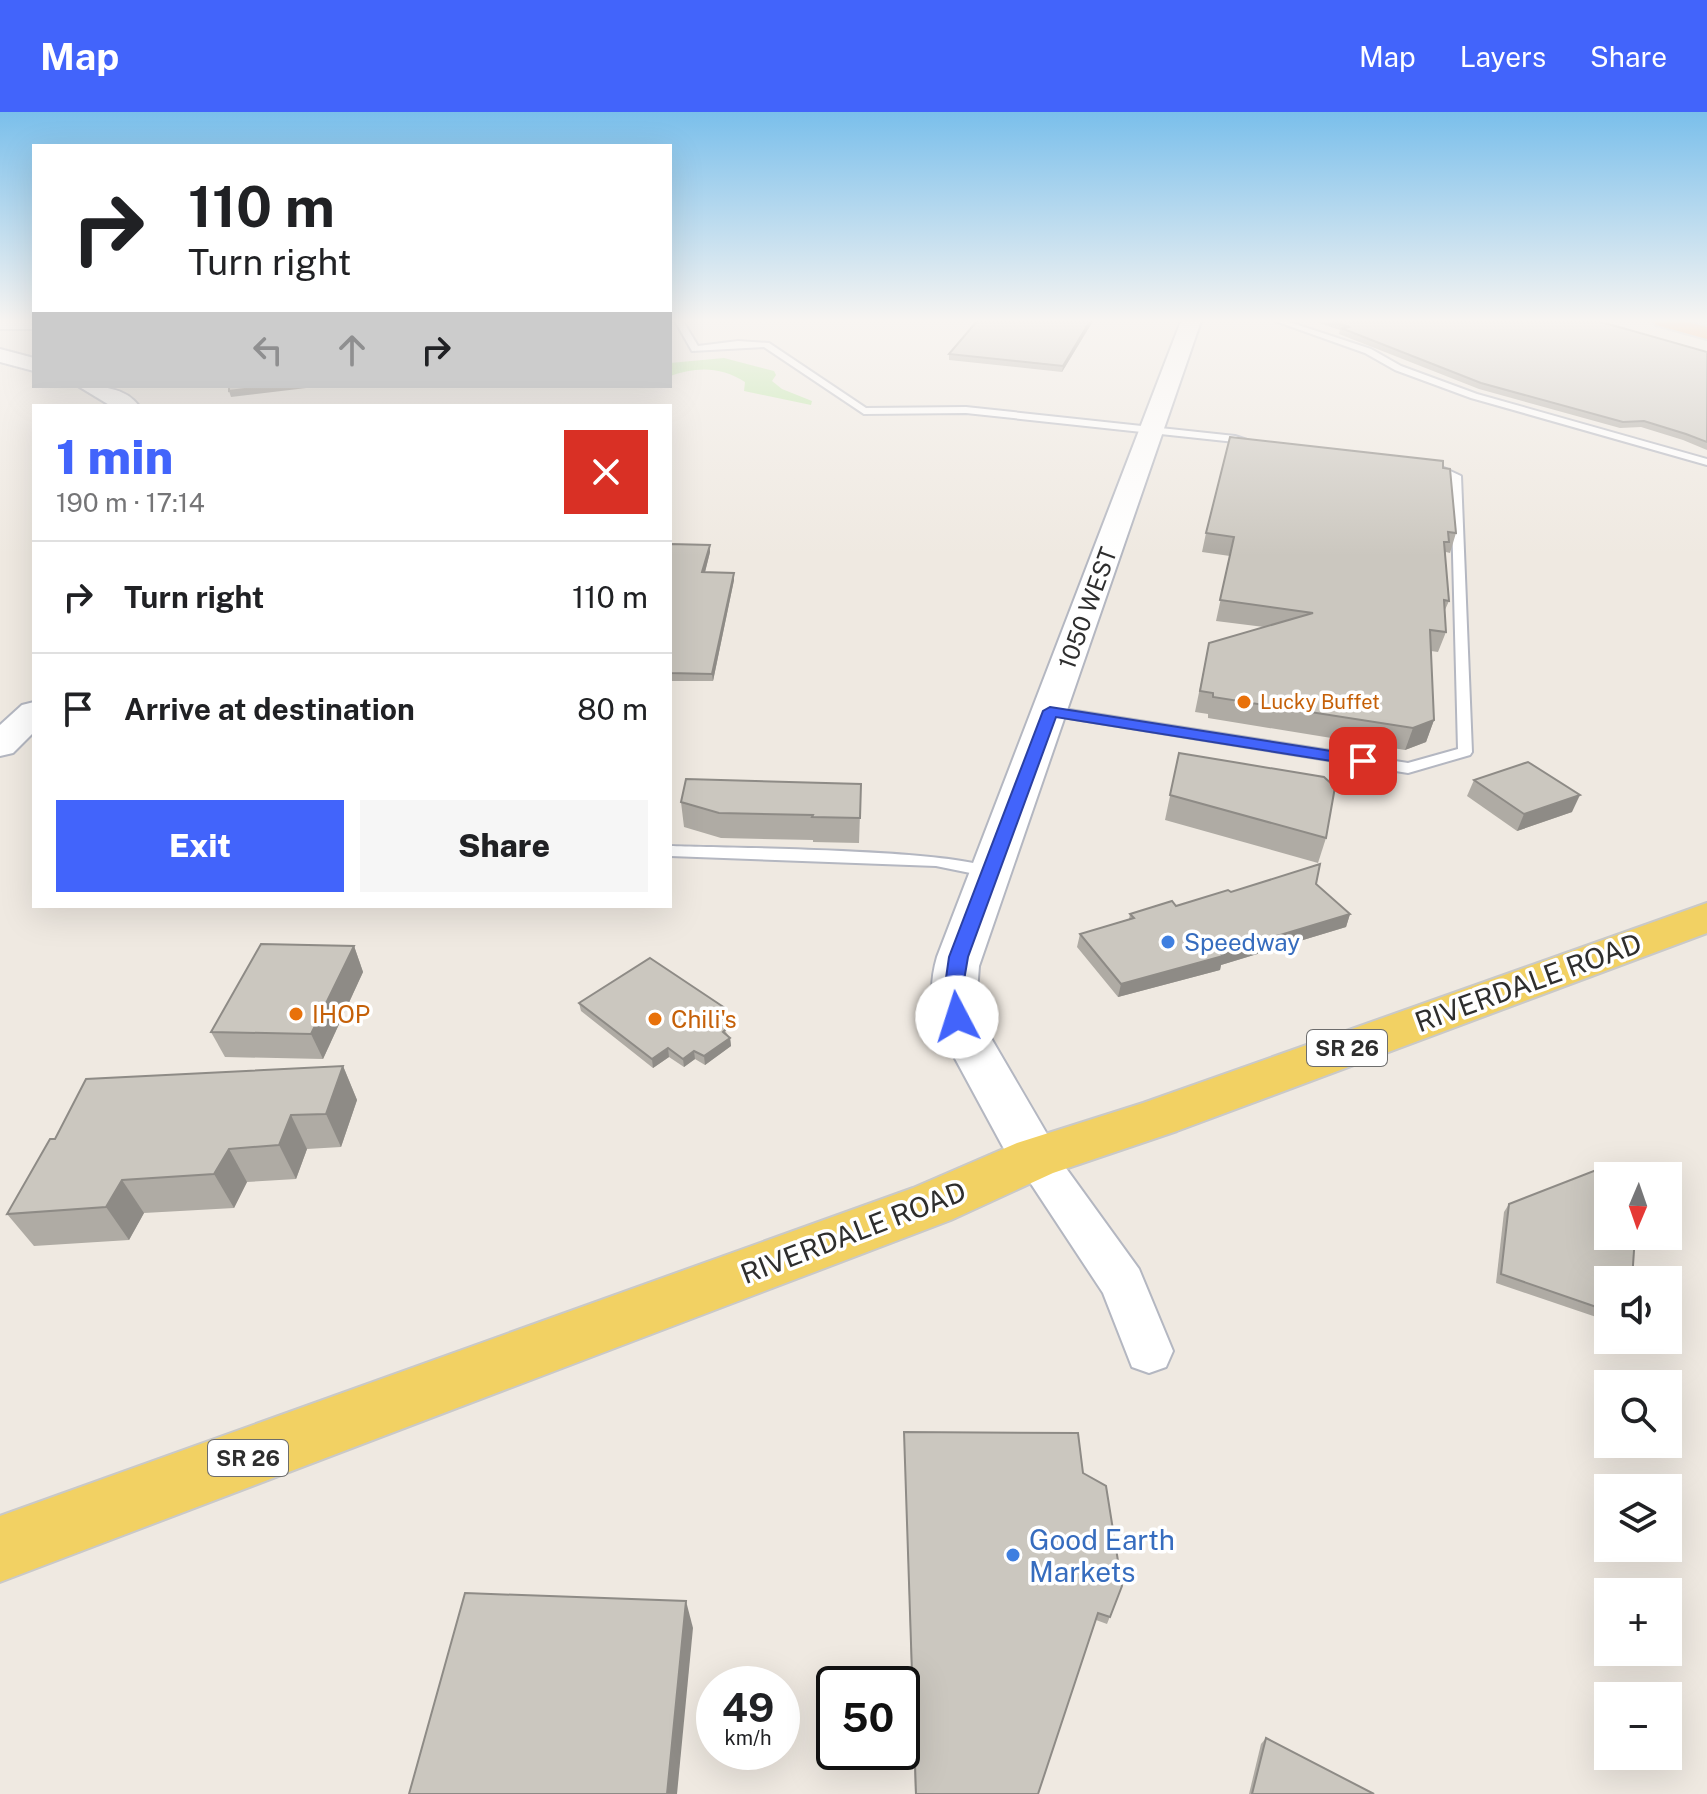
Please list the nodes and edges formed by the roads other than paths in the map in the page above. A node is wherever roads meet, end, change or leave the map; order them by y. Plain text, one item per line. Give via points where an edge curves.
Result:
1 (847, 399) edge
2 (1162, 399) edge
3 (1486, 399) edge
4 (1151, 430) junction
5 (1274, 447) edge
6 (1411, 462) edge
7 (1707, 462) edge
8 (1050, 711) junction
9 (32, 714) edge
10 (0, 745) edge
11 (672, 851) edge
12 (990, 872) junction
13 (1707, 917) edge
14 (1035, 1158) junction
15 (1149, 1351) dead end
16 (0, 1549) edge

1 - 4 lane via 864,411 966,410
2 - 4 main road, 1050 WEST
3 - 7 lane
4 - 5 lane
4 - 8 main road, 1050 WEST
6 - 8 lane via 1437,465 1456,476 1465,752 1408,768
8 - 12 main road, 1050 WEST
9 - 10 main road
11 - 12 lane via 936,861
12 - 14 main road, 1050 WEST via 959,957 954,1004 980,1065
13 - 14 main road, RIVERDALE ROAD / SR 26
14 - 15 street via 1123,1283
14 - 16 main road, RIVERDALE ROAD / SR 26 via 932,1204

